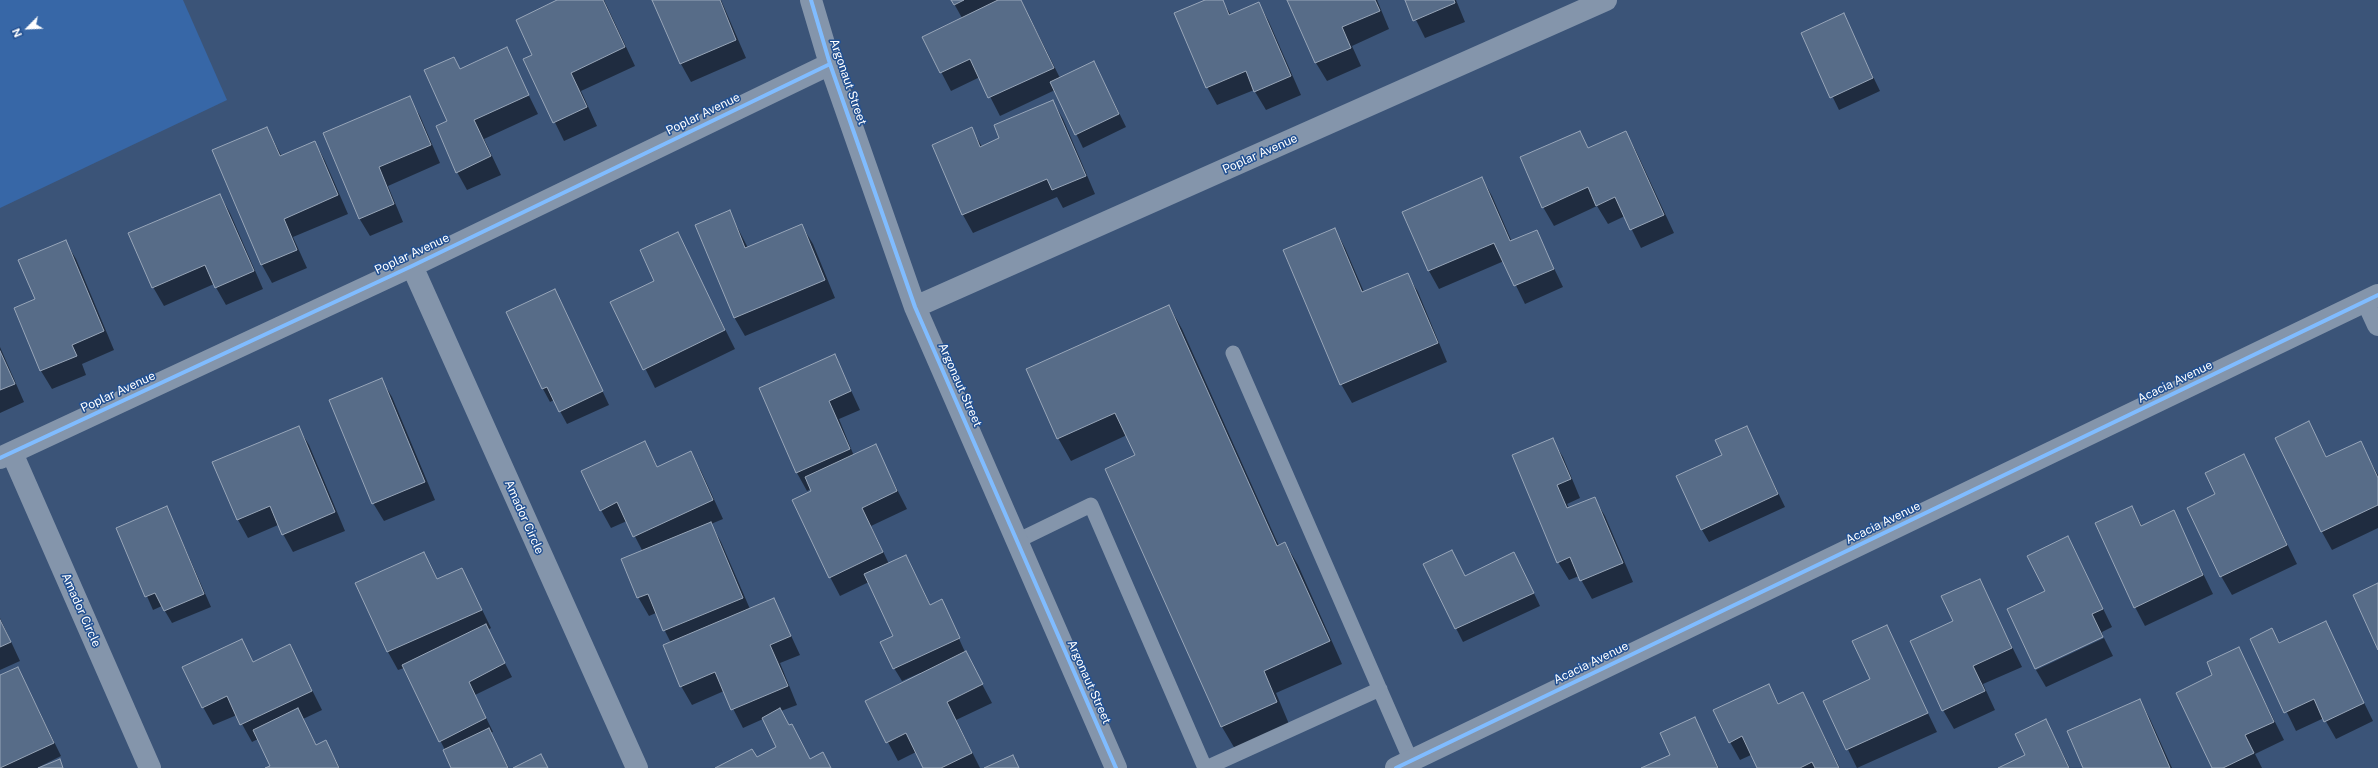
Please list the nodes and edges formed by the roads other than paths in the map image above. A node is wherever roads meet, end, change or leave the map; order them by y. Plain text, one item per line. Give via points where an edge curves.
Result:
1 (811, 0) edge
2 (1606, 0) edge
3 (830, 64) junction
4 (412, 266) junction
5 (2372, 298) edge
6 (915, 307) junction
7 (2378, 325) edge
8 (1233, 353) dead end
9 (6, 455) edge
10 (1017, 541) junction
11 (1380, 688) junction
12 (1404, 764) edge
13 (150, 768) edge
14 (636, 768) edge
15 (1116, 768) edge
16 (1206, 768) edge

1 - 3 street, Argonaut Street
2 - 6 street, Poplar Avenue
3 - 4 street, Poplar Avenue
3 - 6 street, Argonaut Street
4 - 9 street, Poplar Avenue
4 - 14 street, Amador Circle
5 - 7 street
5 - 12 street, Acacia Avenue
6 - 10 street, Argonaut Street
8 - 11 lane
9 - 13 street, Amador Circle
10 - 15 street, Argonaut Street
10 - 16 lane via 1091,505
11 - 12 lane
11 - 16 lane

